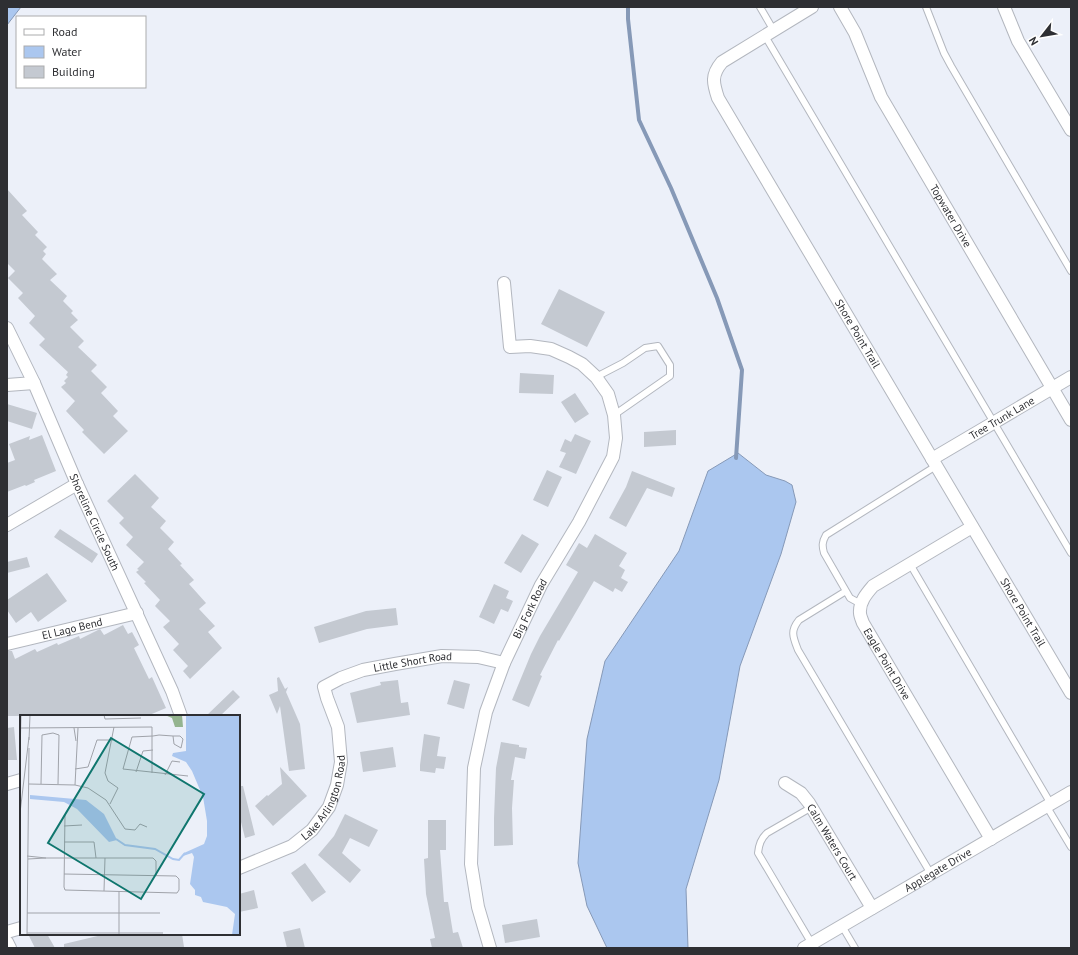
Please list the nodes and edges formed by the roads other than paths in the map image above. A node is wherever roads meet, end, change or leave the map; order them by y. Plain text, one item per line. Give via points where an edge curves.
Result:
1 (760, 7) edge
2 (812, 7) edge
3 (840, 7) edge
4 (926, 7) edge
5 (1004, 7) edge
6 (769, 33) junction
7 (1071, 130) edge
8 (1071, 272) edge
9 (504, 283) dead end
10 (7, 328) edge
11 (596, 377) junction
12 (1071, 377) edge
13 (34, 383) junction
14 (7, 385) edge
15 (1052, 388) junction
16 (614, 415) junction
17 (1071, 420) edge
18 (994, 422) junction
19 (934, 462) junction
20 (77, 484) junction
21 (7, 525) edge
22 (972, 527) junction
23 (1071, 553) edge
24 (910, 564) junction
25 (846, 591) junction
26 (861, 604) junction
27 (137, 613) junction
28 (7, 644) edge
29 (504, 663) junction
30 (324, 687) joint
31 (1071, 693) edge
32 (181, 715) edge
33 (20, 780) edge
34 (785, 783) dead end
35 (7, 784) edge
36 (1071, 792) edge
37 (1049, 805) junction
38 (812, 807) junction
39 (991, 839) junction
40 (1071, 847) edge
41 (240, 868) edge
42 (931, 874) junction
43 (872, 908) junction
44 (842, 926) junction
45 (20, 928) edge
46 (7, 932) edge
47 (7, 942) edge
48 (808, 946) edge
49 (10, 948) edge
50 (490, 948) edge
51 (855, 948) edge

1 - 6 lane
2 - 6 street, Shore Point Trail
3 - 15 street, Topwater Drive via 855,33 881,97
4 - 8 lane via 951,66
5 - 7 street via 1018,41
6 - 18 lane
6 - 19 street, Shore Point Trail via 722,62 716,69 714,86 718,98
9 - 11 street, Big Fork Road via 510,347 551,348 582,364
10 - 13 street, Shoreline Circle South
11 - 16 street, Big Fork Road via 608,394
11 - 16 lane via 645,348 658,346 670,365 670,376
12 - 15 street, Tree Trunk Lane
13 - 14 street
13 - 20 street, Shoreline Circle South
15 - 17 street, Topwater Drive
15 - 18 street, Tree Trunk Lane
16 - 29 street, Big Fork Road via 616,438 613,457 579,522 541,585
18 - 19 street, Tree Trunk Lane
18 - 23 lane
19 - 22 street, Shore Point Trail
19 - 25 lane via 826,535 822,541 824,553
20 - 21 street
20 - 27 street, Shoreline Circle South
22 - 24 street
22 - 31 street, Shore Point Trail
24 - 26 street via 873,586
24 - 37 lane
25 - 26 lane via 850,598
25 - 42 lane via 799,620 792,632 794,640
26 - 39 street, Eagle Point Drive via 863,623
27 - 28 street, El Lago Bend
27 - 32 street, Shoreline Circle South
29 - 30 street, Little Short Road via 478,657 442,656 363,670
29 - 50 street, Big Fork Road via 486,712 474,768 471,864 478,906
30 - 41 street, Lake Arlington Road via 338,727 341,762 337,785 329,807 312,830 292,846
33 - 35 street
34 - 38 street, Calm Waters Court via 801,793
36 - 37 street, Applegate Drive
37 - 39 street, Applegate Drive
37 - 40 lane
38 - 43 street, Calm Waters Court
38 - 48 lane via 767,833 758,846 758,853
39 - 42 street, Applegate Drive
42 - 43 street, Applegate Drive
43 - 44 street, Applegate Drive
44 - 48 street, Applegate Drive
44 - 51 lane
45 - 46 street
47 - 49 street

